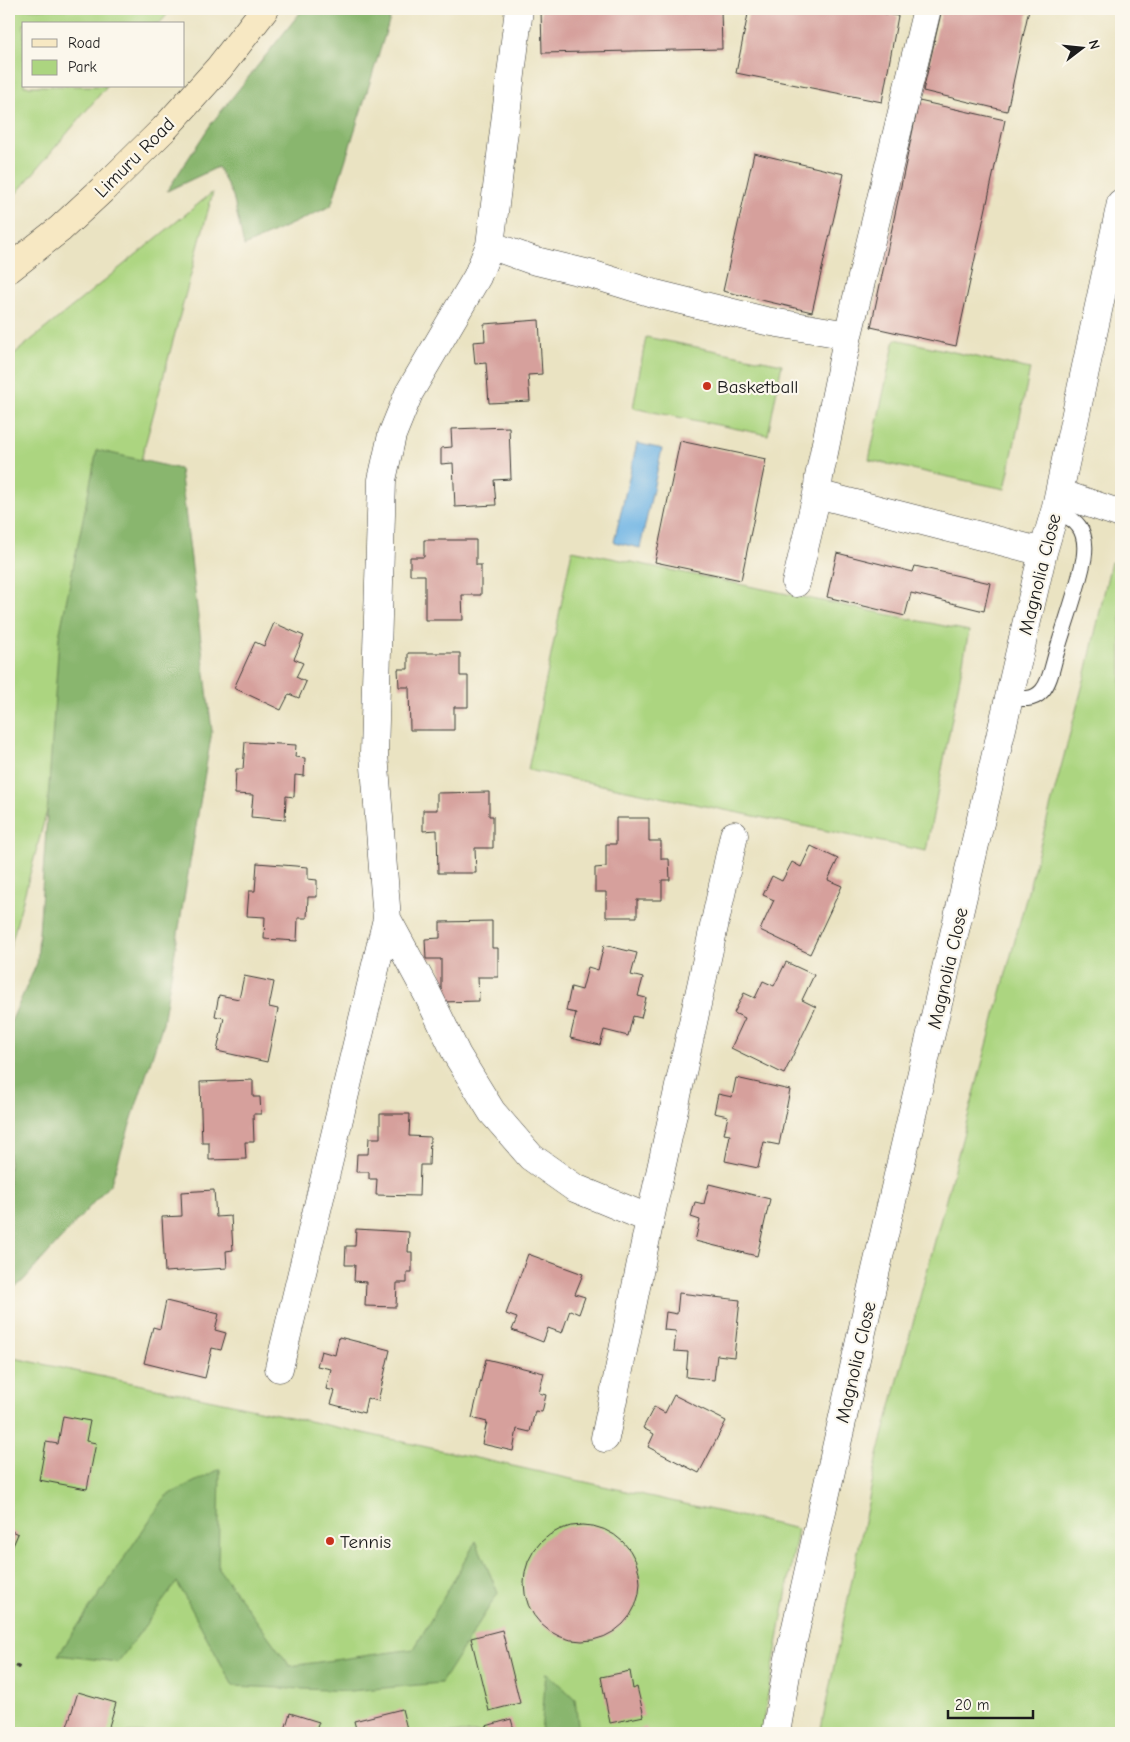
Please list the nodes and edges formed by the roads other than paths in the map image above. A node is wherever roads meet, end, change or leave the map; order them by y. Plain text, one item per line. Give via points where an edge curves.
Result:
1 (266, 9) edge
2 (519, 9) edge
3 (927, 9) edge
4 (1121, 204) edge
5 (490, 245) junction
6 (9, 269) edge
7 (848, 335) junction
8 (817, 494) junction
9 (1057, 502) junction
10 (1121, 514) edge
11 (1044, 552) junction
12 (796, 583) dead end
13 (1010, 698) junction
14 (734, 835) dead end
15 (387, 919) junction
16 (650, 1219) junction
17 (278, 1368) dead end
18 (605, 1438) dead end
19 (776, 1733) edge

1 - 6 main road, Limuru Road via 164,129 60,229
2 - 5 street
3 - 7 street
4 - 9 street, Magnolia Close
5 - 7 street via 652,293 766,321
5 - 15 street via 477,277 410,393 392,435 382,480 374,754
7 - 8 street
8 - 11 street
8 - 12 street
9 - 10 street
9 - 11 street, Magnolia Close
9 - 13 lane via 1084,537 1078,583 1043,690 1035,697
11 - 13 street, Magnolia Close
13 - 19 street, Magnolia Close via 867,1306 788,1662
14 - 16 street
15 - 16 street via 456,1055 492,1112 531,1157 575,1188
15 - 17 street
16 - 18 street

